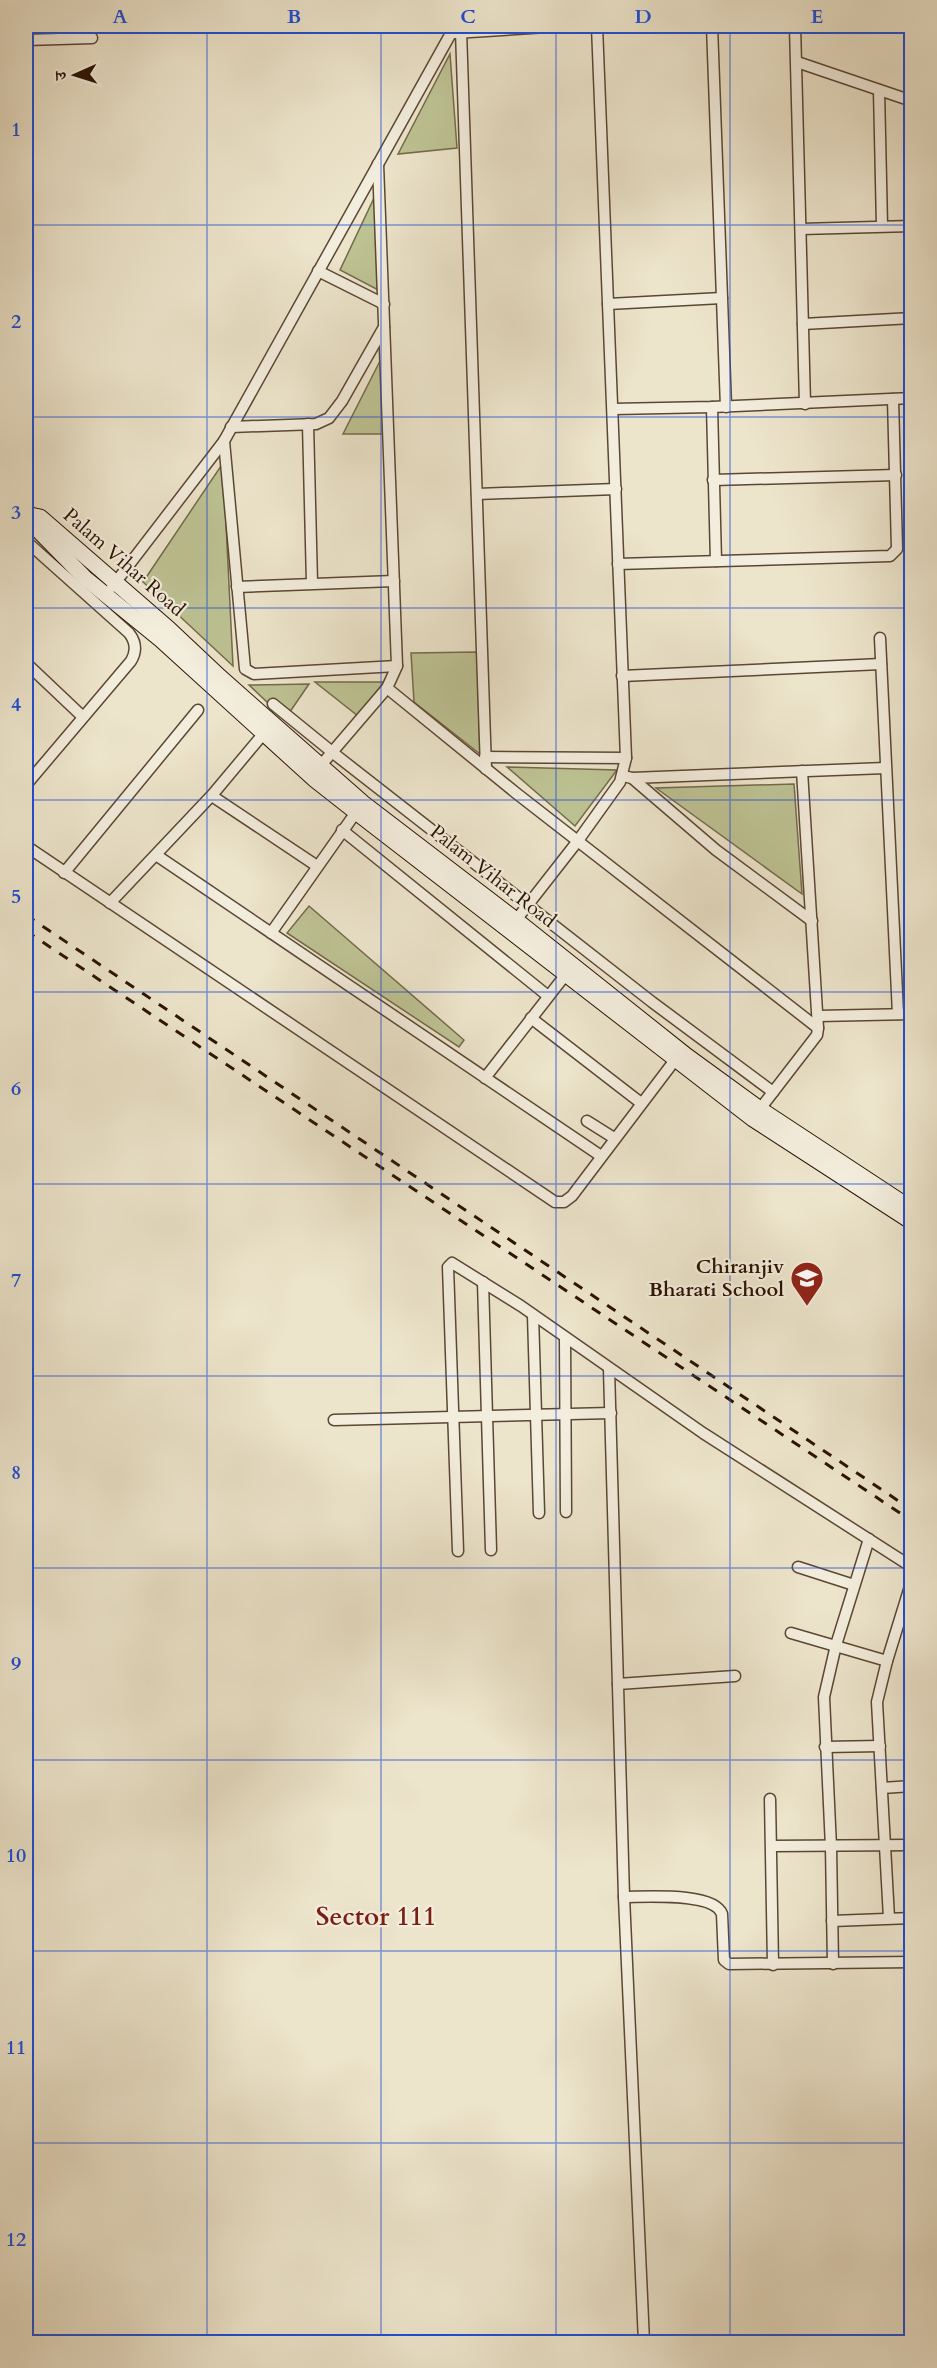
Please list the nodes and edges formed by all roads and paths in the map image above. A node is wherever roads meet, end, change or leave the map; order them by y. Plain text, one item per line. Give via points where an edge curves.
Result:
1 (562, 26) edge
2 (597, 26) edge
3 (712, 26) edge
4 (795, 26) edge
5 (456, 30) edge
6 (92, 38) dead end
7 (26, 40) edge
8 (797, 62) junction
9 (879, 90) junction
10 (912, 101) edge
11 (378, 164) junction
12 (912, 225) edge
13 (882, 226) junction
14 (801, 229) junction
15 (318, 272) junction
16 (722, 298) junction
17 (384, 304) junction
18 (608, 304) junction
19 (912, 318) edge
20 (803, 324) junction
21 (384, 326) junction
22 (912, 398) edge
23 (893, 399) junction
24 (805, 404) junction
25 (712, 407) junction
26 (726, 407) junction
27 (613, 409) junction
28 (308, 424) junction
29 (231, 427) junction
30 (224, 441) junction
31 (896, 475) junction
32 (713, 480) junction
33 (616, 489) junction
34 (477, 494) junction
35 (31, 520) edge
36 (26, 541) edge
37 (716, 561) junction
38 (618, 564) junction
39 (394, 581) junction
40 (116, 583) junction
41 (312, 583) junction
42 (237, 587) junction
43 (106, 596) junction
44 (880, 638) dead end
45 (26, 663) edge
46 (881, 664) junction
47 (398, 666) junction
48 (622, 676) junction
49 (387, 688) junction
50 (273, 704) dead end
51 (198, 710) dead end
52 (83, 717) junction
53 (264, 733) junction
54 (333, 753) junction
55 (626, 758) junction
56 (485, 763) junction
57 (885, 768) junction
58 (316, 771) junction
59 (802, 771) junction
60 (30, 772) edge
61 (627, 777) junction
62 (26, 785) edge
63 (212, 796) junction
64 (359, 807) junction
65 (342, 830) junction
66 (578, 842) junction
67 (26, 846) edge
68 (156, 855) junction
69 (318, 866) junction
70 (64, 873) junction
71 (110, 903) junction
72 (528, 904) junction
73 (516, 920) junction
74 (812, 921) junction
75 (271, 933) junction
76 (569, 969) junction
77 (548, 996) junction
78 (898, 1014) junction
79 (912, 1014) edge
80 (818, 1016) junction
81 (531, 1018) junction
82 (818, 1028) junction
83 (678, 1056) junction
84 (485, 1078) junction
85 (773, 1092) junction
86 (642, 1103) junction
87 (760, 1109) junction
88 (587, 1121) dead end
89 (614, 1138) junction
90 (601, 1156) junction
91 (912, 1209) edge
92 (912, 1222) edge
93 (483, 1282) junction
94 (533, 1315) junction
95 (565, 1338) junction
96 (609, 1369) junction
97 (611, 1413) junction
98 (564, 1414) junction
99 (487, 1415) junction
100 (534, 1415) junction
101 (452, 1416) junction
102 (334, 1420) dead end
103 (566, 1512) dead end
104 (539, 1513) dead end
105 (869, 1539) junction
106 (491, 1550) dead end
107 (458, 1551) dead end
108 (798, 1567) dead end
109 (912, 1567) edge
110 (912, 1580) edge
111 (854, 1585) junction
112 (791, 1633) dead end
113 (836, 1645) junction
114 (887, 1661) junction
115 (735, 1676) dead end
116 (618, 1684) junction
117 (880, 1746) junction
118 (825, 1747) junction
119 (912, 1786) edge
120 (882, 1788) junction
121 (770, 1799) dead end
122 (912, 1845) edge
123 (772, 1846) junction
124 (886, 1846) junction
125 (831, 1847) junction
126 (624, 1897) junction
127 (889, 1918) junction
128 (912, 1918) edge
129 (832, 1921) junction
130 (912, 1962) edge
131 (833, 1964) junction
132 (773, 1965) junction
133 (644, 2343) edge
134 (817, 2343) edge
135 (881, 2343) edge

1 - 5 street
2 - 18 street
3 - 16 street
4 - 8 street
5 - 11 street
5 - 34 street
6 - 7 street
8 - 9 street
8 - 14 street
9 - 10 street
9 - 13 street
11 - 15 street
11 - 17 street
12 - 13 street
13 - 14 street
14 - 20 street
15 - 17 street
15 - 29 street
16 - 18 street
16 - 26 street
17 - 21 street
18 - 27 street
19 - 20 street
20 - 24 street
21 - 28 street via 334,413 324,422
21 - 39 street
22 - 23 street
23 - 24 street
23 - 31 street
24 - 26 street
25 - 26 street
25 - 27 street
25 - 32 street
27 - 33 street
28 - 29 street
28 - 41 street
29 - 30 street
30 - 40 street
30 - 42 street
31 - 32 street
31 - 37 street via 897,549 890,556
32 - 37 street
33 - 34 street
33 - 38 street
34 - 56 street
35 - 40 street, Palam Vihar Road
35 - 43 street, Palam Vihar Road
36 - 52 street via 134,640 135,655
37 - 38 street
38 - 48 street
39 - 41 street
39 - 47 street
40 - 43 street
40 - 58 street, Palam Vihar Road via 169,628
41 - 42 street
42 - 47 street via 243,664 249,672
43 - 53 street, Palam Vihar Road
44 - 46 street
45 - 52 street
46 - 48 street
46 - 57 street
47 - 49 street
48 - 55 street
49 - 54 street
49 - 56 street
50 - 54 street
51 - 70 street
52 - 60 street
53 - 58 street, Palam Vihar Road
53 - 63 street
54 - 58 street
54 - 72 street
55 - 56 street
55 - 61 street
56 - 66 street
57 - 59 street
57 - 78 street
58 - 64 street, Palam Vihar Road
59 - 61 street
59 - 74 street
60 - 62 street
61 - 66 street
61 - 74 street
63 - 68 street
63 - 69 street
64 - 65 street
64 - 73 street, Palam Vihar Road
64 - 76 street, Palam Vihar Road
65 - 69 street
65 - 77 street
66 - 72 street
66 - 82 street
67 - 70 street
68 - 71 street
68 - 75 street
69 - 75 street
70 - 71 street
71 - 90 street via 550,1200 559,1204 568,1200
72 - 73 street
72 - 85 street
73 - 76 street, Palam Vihar Road
74 - 80 street
75 - 84 street
76 - 77 street
76 - 83 street, Palam Vihar Road
77 - 81 street
78 - 79 street
78 - 80 street
80 - 82 street
81 - 84 street
81 - 86 street
82 - 85 street via 817,1035
83 - 86 street
83 - 87 street, Palam Vihar Road
83 - 92 street, Palam Vihar Road via 753,1119
84 - 90 street
85 - 87 street
86 - 89 street
87 - 91 street, Palam Vihar Road
88 - 89 street
89 - 90 street
93 - 94 street
93 - 99 street
93 - 101 street via 449,1264
94 - 95 street
94 - 100 street
95 - 96 street
95 - 98 street
96 - 97 street
96 - 105 street
97 - 98 street
97 - 116 street
98 - 100 street
98 - 103 street
99 - 100 street
99 - 101 street
99 - 106 street
100 - 104 street
101 - 102 street
101 - 107 street
105 - 109 street
105 - 111 street
108 - 111 street
110 - 114 street
111 - 113 street
112 - 113 street
113 - 114 street
113 - 118 street via 825,1684
114 - 117 street via 878,1702
115 - 116 street
116 - 126 street
117 - 118 street
117 - 120 street
118 - 125 street
119 - 120 street
120 - 124 street
121 - 123 street
122 - 124 street
123 - 125 street
123 - 132 street
124 - 125 street
124 - 127 street
125 - 129 street
126 - 132 street via 694,1899 714,1904 722,1914 726,1963
126 - 133 street
127 - 128 street
127 - 129 street
129 - 131 street
130 - 131 street
131 - 132 street
134 - 135 street

